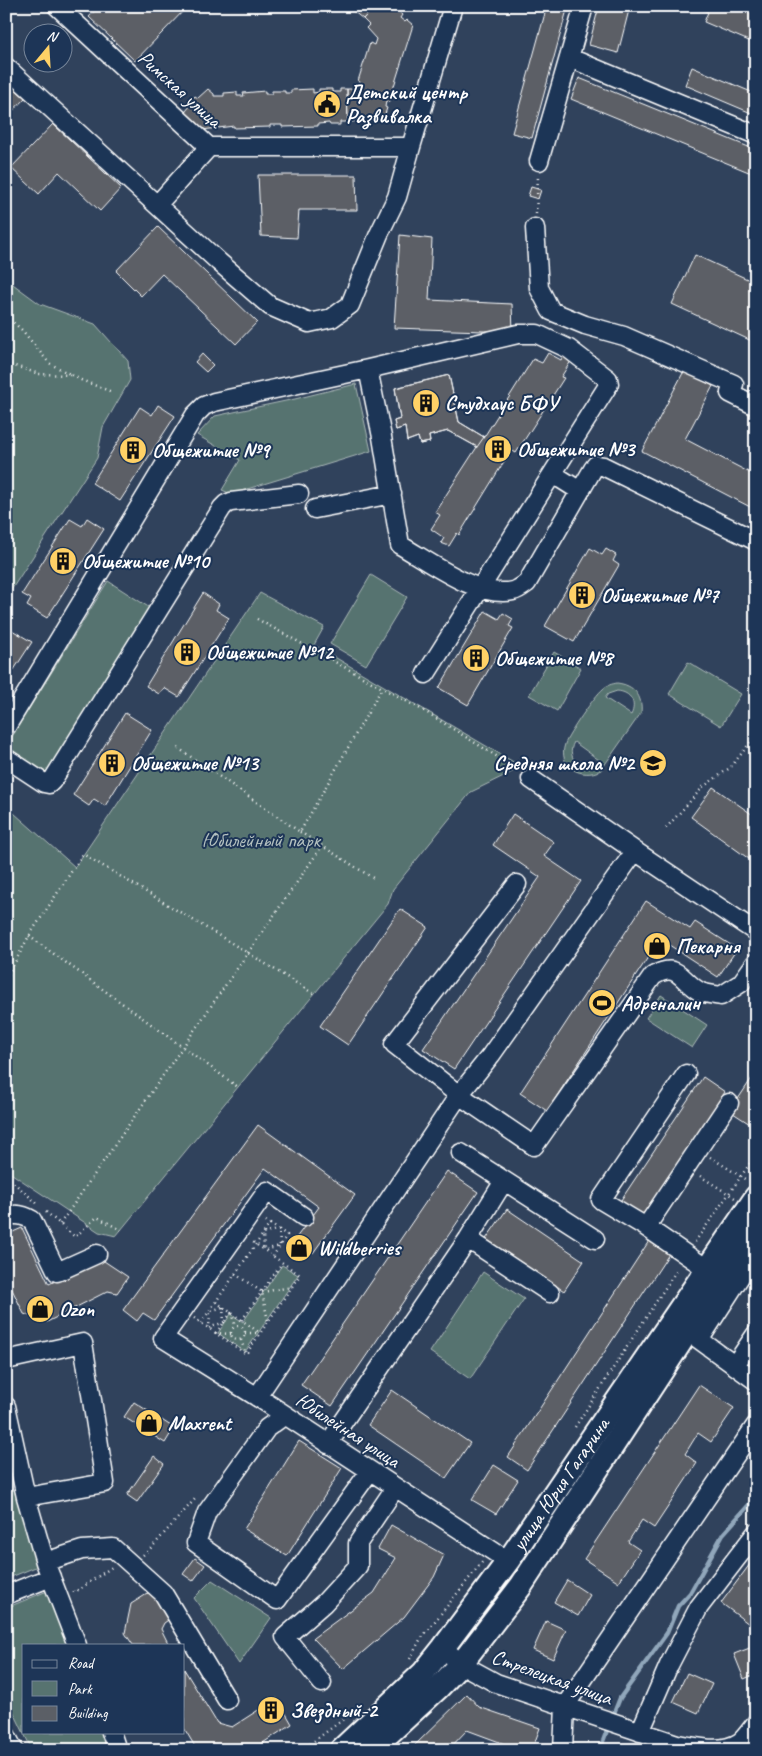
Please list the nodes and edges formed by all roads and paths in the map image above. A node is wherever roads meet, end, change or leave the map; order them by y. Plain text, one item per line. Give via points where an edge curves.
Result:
1 (453, 6) edge
2 (584, 6) edge
3 (61, 8) edge
4 (570, 58) junction
5 (6, 66) edge
6 (756, 135) edge
7 (209, 147) junction
8 (412, 147) junction
9 (539, 161) joint
10 (157, 205) junction
11 (535, 228) joint
12 (6, 316) edge
13 (6, 363) edge
14 (368, 369) junction
15 (73, 376) junction
16 (112, 392) dead end
17 (756, 406) edge
18 (553, 474) junction
19 (580, 491) junction
20 (299, 494) dead end
21 (392, 494) junction
22 (315, 510) dead end
23 (756, 541) edge
24 (480, 589) junction
25 (257, 619) dead end
26 (426, 674) dead end
27 (382, 688) junction
28 (6, 727) edge
29 (756, 735) edge
30 (178, 748) dead end
31 (6, 758) edge
32 (531, 779) joint
33 (666, 828) dead end
34 (300, 832) junction
35 (322, 846) junction
36 (635, 851) junction
37 (376, 880) dead end
38 (517, 884) dead end
39 (756, 932) edge
40 (30, 936) junction
41 (248, 953) junction
42 (756, 962) edge
43 (6, 979) edge
44 (314, 994) dead end
45 (183, 1047) junction
46 (686, 1074) dead end
47 (238, 1087) dead end
48 (459, 1095) junction
49 (729, 1104) dead end
50 (698, 1149) junction
51 (461, 1153) dead end
52 (756, 1155) edge
53 (686, 1167) junction
54 (6, 1176) edge
55 (741, 1176) junction
56 (504, 1181) junction
57 (728, 1195) junction
58 (756, 1197) edge
59 (252, 1211) junction
60 (6, 1217) edge
61 (304, 1217) dead end
62 (60, 1224) junction
63 (270, 1224) junction
64 (646, 1227) junction
65 (756, 1228) edge
66 (279, 1229) junction
67 (121, 1230) dead end
68 (238, 1232) junction
69 (263, 1234) junction
70 (468, 1239) junction
71 (595, 1239) dead end
72 (256, 1245) junction
73 (280, 1246) junction
74 (264, 1250) junction
75 (756, 1252) edge
76 (97, 1254) dead end
77 (686, 1254) junction
78 (273, 1256) junction
79 (282, 1263) junction
80 (707, 1270) junction
81 (235, 1274) junction
82 (292, 1287) junction
83 (262, 1292) junction
84 (550, 1293) dead end
85 (216, 1302) junction
86 (223, 1307) junction
87 (183, 1310) junction
88 (210, 1311) junction
89 (231, 1313) junction
90 (242, 1320) junction
91 (224, 1322) junction
92 (268, 1322) junction
93 (202, 1323) junction
94 (236, 1327) junction
95 (209, 1328) junction
96 (245, 1333) junction
97 (260, 1333) junction
98 (216, 1334) junction
99 (231, 1334) junction
100 (756, 1334) edge
101 (694, 1335) junction
102 (241, 1340) junction
103 (246, 1354) junction
104 (6, 1360) edge
105 (735, 1366) junction
106 (756, 1381) edge
107 (257, 1397) junction
108 (6, 1406) edge
109 (285, 1415) junction
110 (756, 1425) edge
111 (574, 1429) dead end
112 (328, 1444) junction
113 (370, 1471) junction
114 (395, 1488) junction
115 (26, 1497) junction
116 (756, 1533) edge
117 (499, 1556) junction
118 (126, 1558) junction
119 (48, 1569) junction
120 (67, 1585) dead end
121 (6, 1595) edge
122 (76, 1644) edge
123 (443, 1648) junction
124 (409, 1660) dead end
125 (461, 1664) junction
126 (322, 1683) dead end
127 (227, 1700) dead end
128 (565, 1706) junction
129 (350, 1715) dead end
130 (756, 1723) edge
131 (111, 1734) edge
132 (6, 1735) edge
133 (648, 1739) edge
134 (14, 1750) edge
135 (117, 1750) edge
136 (302, 1750) edge
137 (341, 1750) edge
138 (371, 1750) edge
139 (563, 1750) edge

1 - 8 street
2 - 4 street
3 - 7 street, Римская улица
4 - 6 street
4 - 9 street
5 - 10 street
7 - 8 street, Римская улица
7 - 10 street
8 - 10 street via 397,197 350,305 332,318 309,323 270,306
9 - 11 path
11 - 17 street via 539,288 551,312 624,336 734,384 730,393
12 - 15 path via 49,363
13 - 15 path via 39,374
14 - 18 street via 518,334 537,334 569,349 608,379 609,384
14 - 21 street
14 - 28 street via 204,406 195,415
15 - 16 path
18 - 19 street
18 - 24 street
19 - 23 street via 596,465 603,466
19 - 24 street via 527,583 515,591
20 - 31 street via 231,502 222,508 49,784
21 - 22 street
21 - 24 street via 400,545
24 - 26 street
25 - 27 path
27 - 32 path via 469,738
27 - 34 path
29 - 33 path via 731,767 703,787
30 - 34 path
32 - 36 street
34 - 35 path
35 - 37 path
35 - 41 path
36 - 39 street
36 - 48 street via 491,1055
38 - 48 street via 394,1044
40 - 41 path via 83,854
40 - 43 path
40 - 45 path
41 - 44 path
41 - 45 path
42 - 48 street via 741,983 721,996 701,992 674,971 663,970 654,976 534,1146
45 - 47 path
45 - 62 path
46 - 64 street via 602,1200
48 - 107 street
49 - 50 street
50 - 53 street
50 - 55 path
51 - 56 street
52 - 55 path
53 - 57 path
53 - 64 street
54 - 62 path
55 - 57 path
56 - 70 street
56 - 71 street
57 - 77 path
58 - 80 main road, улица Юрия Гагарина
59 - 61 street via 267,1191
59 - 63 path
59 - 68 street
60 - 76 street via 24,1215 32,1220 57,1272
62 - 67 path via 75,1237 97,1217
63 - 66 path
63 - 69 path
64 - 77 street
65 - 101 main road, улица Юрия Гагарина
66 - 69 path
66 - 73 path
66 - 73 path via 287,1235
68 - 72 path
68 - 87 street
69 - 72 path
69 - 74 path
70 - 84 street
70 - 112 street
72 - 74 path
72 - 81 path
73 - 74 path
73 - 78 path
74 - 78 path
75 - 101 street
77 - 80 street
77 - 111 path
78 - 79 path
79 - 82 path via 300,1275
79 - 83 path
80 - 117 main road, улица Юрия Гагарина
81 - 83 path
81 - 85 path
82 - 83 path
82 - 92 path
83 - 90 path
83 - 92 path
85 - 86 path
85 - 88 path
86 - 88 path
86 - 89 path
86 - 91 path
87 - 93 path
87 - 107 street, Юбилейная улица via 163,1338
88 - 93 path
88 - 95 path
89 - 90 path
89 - 91 path
89 - 94 path
90 - 97 path
91 - 95 path
91 - 98 path
92 - 97 path
93 - 95 path
94 - 96 path
94 - 99 path
95 - 98 path
96 - 97 path
96 - 102 path
97 - 103 path
98 - 99 path
98 - 103 path
99 - 102 path via 235,1340
100 - 105 street
101 - 105 street
101 - 125 main road, улица Юрия Гагарина via 521,1586
102 - 103 path
104 - 115 street via 83,1342 105,1483
105 - 106 street
107 - 109 street, Юбилейная улица
108 - 115 street
109 - 112 street, Юбилейная улица
109 - 113 street via 267,1428 207,1512 196,1543 277,1600
110 - 128 street
112 - 113 street, Юбилейная улица
113 - 114 street, Юбилейная улица
114 - 117 street, Юбилейная улица
114 - 126 street via 358,1543 358,1566 324,1604 285,1637
115 - 119 street
116 - 133 street via 699,1608 669,1665
117 - 123 main road, улица Юрия Гагарина
117 - 124 path via 420,1640
118 - 119 street via 114,1548 82,1550
118 - 120 path via 75,1592
118 - 127 street via 163,1593
119 - 121 street
119 - 122 street
123 - 125 street, Стрелецкая улица
123 - 137 main road, улица Юрия Гагарина via 423,1673
125 - 128 street, Стрелецкая улица via 496,1684
125 - 138 main road, улица Юрия Гагарина
128 - 133 street, Стрелецкая улица
128 - 139 street
129 - 136 path
130 - 133 street, Стрелецкая улица via 741,1741 726,1748
131 - 135 street
132 - 134 street

